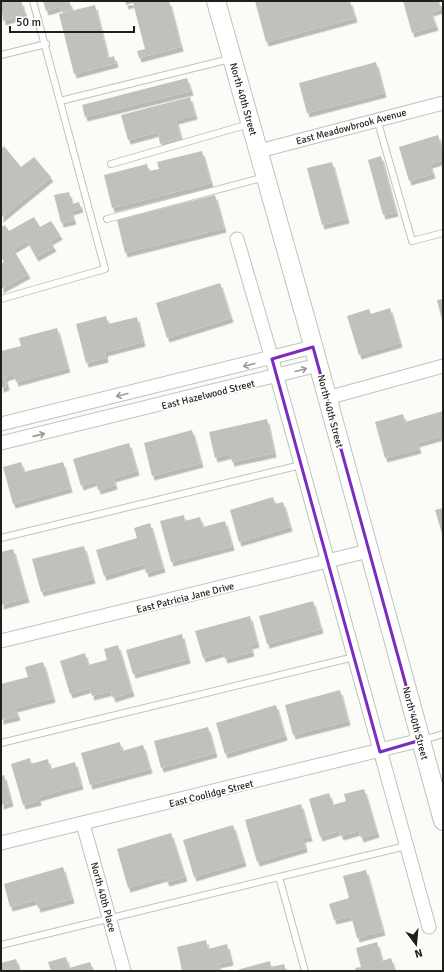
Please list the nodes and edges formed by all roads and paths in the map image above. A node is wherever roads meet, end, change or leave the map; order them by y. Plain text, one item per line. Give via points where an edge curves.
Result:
1 (33, 1) edge
2 (216, 1) edge
3 (46, 44) junction
4 (1, 55) edge
5 (232, 58) junction
6 (60, 101) junction
7 (443, 102) edge
8 (377, 119) junction
9 (251, 123) junction
10 (259, 151) junction
11 (111, 164) dead end
12 (266, 177) junction
13 (107, 219) dead end
14 (443, 233) edge
15 (237, 239) dead end
16 (1, 299) edge
17 (313, 347) junction
18 (272, 359) junction
19 (318, 365) junction
20 (443, 366) edge
21 (277, 377) junction
22 (327, 398) junction
23 (92, 402) junction
24 (97, 421) junction
25 (1, 424) edge
26 (1, 443) edge
27 (301, 465) junction
28 (1, 538) edge
29 (368, 550) junction
30 (328, 561) junction
31 (1, 641) edge
32 (354, 657) junction
33 (443, 734) edge
34 (421, 740) junction
35 (1, 743) edge
36 (380, 752) junction
37 (443, 821) edge
38 (83, 824) junction
39 (1, 843) edge
40 (406, 846) junction
41 (279, 877) junction
42 (110, 919) junction
43 (429, 928) dead end
44 (1, 945) edge
45 (124, 971) edge
46 (305, 971) edge

1 - 3 lane
2 - 5 main road, North 40th Street
3 - 4 lane
3 - 6 lane
5 - 6 lane
5 - 9 main road, North 40th Street
6 - 16 lane via 105,270
7 - 8 street, East Meadowbrook Avenue
8 - 10 street, East Meadowbrook Avenue
8 - 14 lane via 412,241
9 - 10 main road, North 40th Street
9 - 11 lane
10 - 12 main road, North 40th Street
12 - 13 lane
12 - 17 main road, North 40th Street
15 - 18 street
17 - 18 street, East Hazelwood Street
17 - 19 main road, North 40th Street
18 - 21 street
18 -> 23 street, East Hazelwood Street
21 -> 19 street, East Hazelwood Street
19 - 22 main road, North 40th Street
20 - 22 street
21 - 24 street, East Hazelwood Street
21 - 27 street
22 - 29 main road, North 40th Street
23 - 24 street
23 - 25 street, East Hazelwood Street
26 -> 24 street, East Hazelwood Street
27 - 28 lane
27 - 30 street
29 - 30 street, East Patricia Jane Drive
29 - 34 main road, North 40th Street
30 - 31 street, East Patricia Jane Drive
30 - 32 street
32 - 35 lane
32 - 36 street
33 - 34 lane
34 - 36 street, East Coolidge Street
34 - 37 main road, North 40th Street
36 - 38 street, East Coolidge Street
36 - 40 street
38 - 39 street, East Coolidge Street
38 - 42 street, North 40th Place
40 - 41 lane
40 - 43 street
41 - 42 lane
41 - 46 lane
42 - 44 lane
42 - 45 street, North 40th Place

